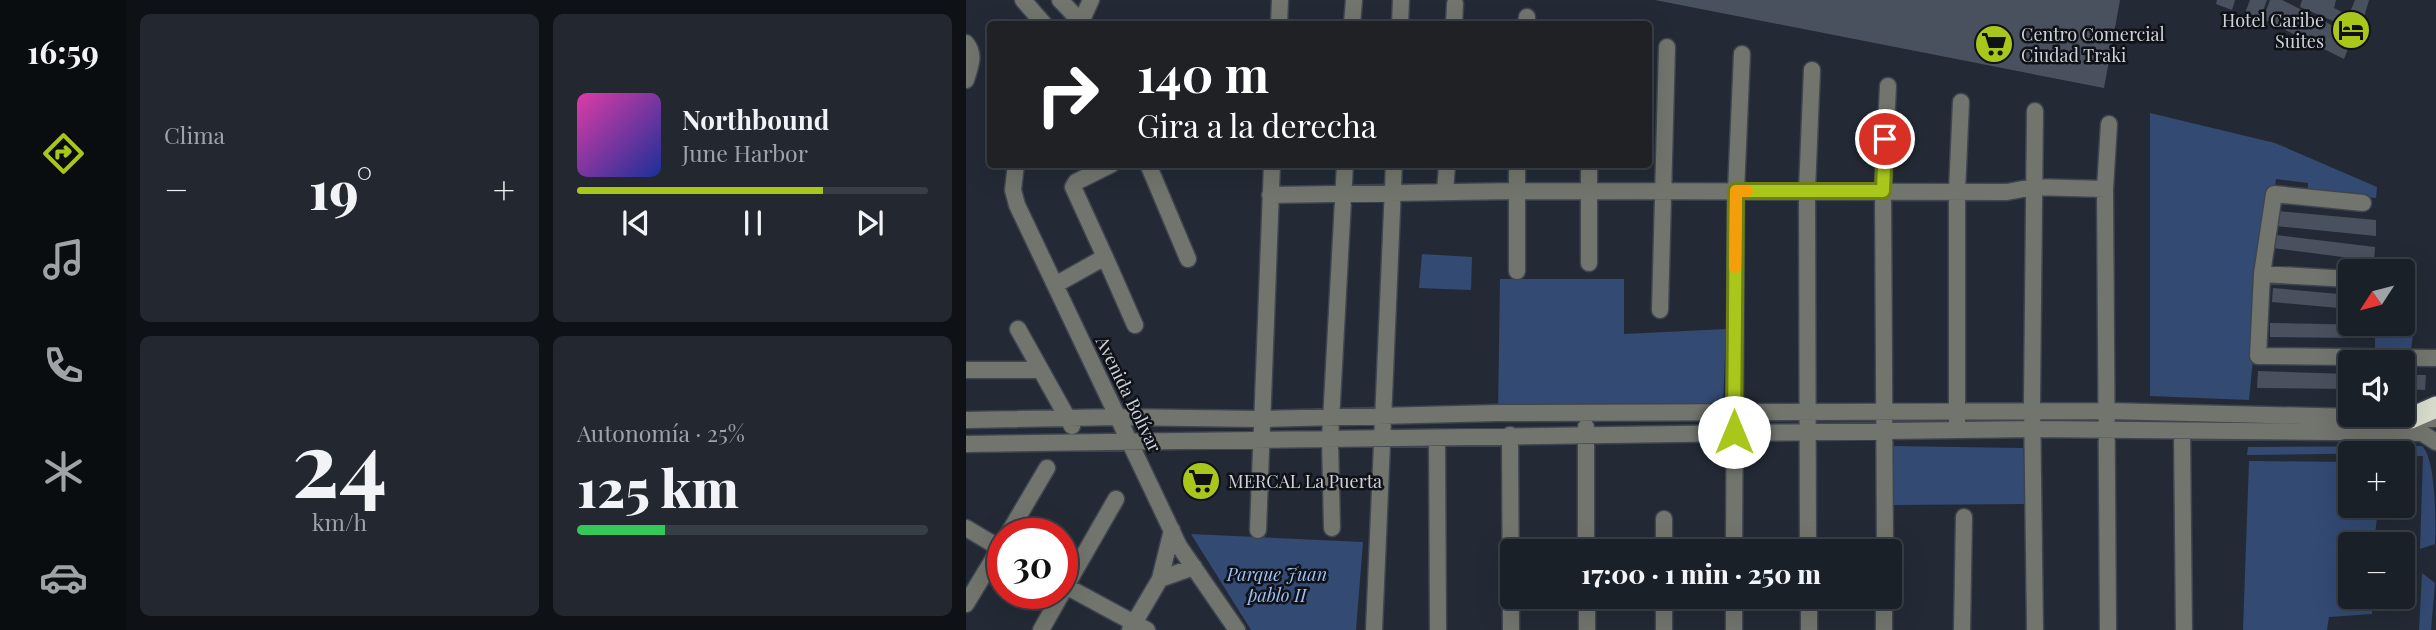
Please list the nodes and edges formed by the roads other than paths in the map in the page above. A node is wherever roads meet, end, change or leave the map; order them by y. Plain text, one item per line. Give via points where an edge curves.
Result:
1 (1023, 0) edge
2 (1060, 0) edge
3 (1090, 0) edge
4 (1280, 0) edge
5 (1354, 0) edge
6 (1401, 0) edge
7 (1455, 4) dead end
8 (1041, 21) edge
9 (1079, 21) edge
10 (1082, 21) edge
11 (1279, 21) edge
12 (1352, 21) edge
13 (1400, 21) edge
14 (1454, 21) edge
15 (966, 43) edge
16 (1667, 47) dead end
17 (1742, 54) dead end
18 (1812, 70) dead end
19 (966, 80) edge
20 (1888, 86) dead end
21 (1961, 102) dead end
22 (2035, 111) dead end
23 (2109, 124) dead end
24 (1016, 168) edge
25 (1104, 168) edge
26 (1150, 168) edge
27 (1272, 168) edge
28 (1345, 168) edge
29 (1394, 168) edge
30 (1447, 168) edge
31 (1517, 168) edge
32 (1589, 168) edge
33 (2033, 187) junction
34 (2105, 188) junction
35 (1807, 190) junction
36 (1516, 191) junction
37 (1661, 191) junction
38 (1736, 191) junction
39 (1883, 191) junction
40 (1957, 191) junction
41 (1445, 192) junction
42 (1588, 192) junction
43 (1392, 193) junction
44 (1343, 194) junction
45 (1270, 195) junction
46 (2363, 203) dead end
47 (1105, 257) junction
48 (1188, 259) dead end
49 (1589, 263) dead end
50 (1517, 271) dead end
51 (2262, 274) junction
52 (2338, 278) edge
53 (1055, 285) junction
54 (1660, 310) dead end
55 (1135, 325) dead end
56 (1018, 329) dead end
57 (2436, 358) edge
58 (966, 370) edge
59 (1040, 370) junction
60 (2436, 407) edge
61 (1958, 411) junction
62 (2108, 411) junction
63 (1885, 412) junction
64 (2032, 412) junction
65 (1807, 413) junction
66 (1586, 414) junction
67 (1733, 414) junction
68 (2338, 416) edge
69 (2415, 416) edge
70 (1119, 417) junction
71 (1383, 417) junction
72 (1068, 418) junction
73 (1332, 418) junction
74 (2415, 418) edge
75 (1260, 419) junction
76 (2436, 419) edge
77 (966, 421) edge
78 (2033, 429) junction
79 (1956, 431) junction
80 (1734, 432) junction
81 (1805, 432) junction
82 (1885, 432) junction
83 (2105, 432) junction
84 (2182, 432) junction
85 (1510, 435) junction
86 (1586, 435) junction
87 (1130, 439) junction
88 (1259, 439) junction
89 (1330, 439) junction
90 (1382, 439) junction
91 (1437, 439) junction
92 (1079, 441) junction
93 (2436, 442) edge
94 (966, 444) edge
95 (1047, 468) dead end
96 (1116, 499) dead end
97 (1964, 517) dead end
98 (1018, 518) edge
99 (1664, 519) dead end
100 (966, 528) edge
101 (1332, 528) dead end
102 (1172, 530) junction
103 (1258, 530) dead end
104 (987, 537) edge
105 (1586, 539) edge
106 (1664, 539) edge
107 (1734, 539) edge
108 (1808, 539) edge
109 (1885, 539) edge
110 (1078, 564) edge
111 (1194, 567) junction
112 (987, 570) edge
113 (1160, 579) junction
114 (1078, 597) edge
115 (966, 604) edge
116 (1052, 609) edge
117 (1587, 609) edge
118 (1664, 609) edge
119 (1734, 609) edge
120 (1809, 609) edge
121 (1884, 609) edge
122 (1137, 628) edge
123 (1041, 630) edge
124 (1237, 630) edge
125 (1374, 630) edge
126 (1438, 630) edge
127 (1511, 630) edge
128 (1587, 630) edge
129 (1664, 630) edge
130 (1734, 630) edge
131 (1809, 630) edge
132 (1884, 630) edge
133 (1962, 630) edge
134 (2035, 630) edge
135 (2108, 630) edge
136 (2184, 630) edge

1 - 8 street
2 - 9 street
3 - 10 street
4 - 11 street
5 - 12 street
6 - 13 street
7 - 14 street
15 - 19 street via 973,59
16 - 37 street
17 - 38 street
18 - 35 street
20 - 39 street
21 - 40 street
22 - 33 street
23 - 34 street
24 - 53 street, Avenida Bolívar via 1017,205
25 - 47 street via 1073,187
26 - 48 street
27 - 45 street
28 - 44 street
29 - 43 street
30 - 41 street
31 - 36 street
32 - 42 street
33 - 34 street
33 - 40 street via 2007,192
33 - 64 street
34 - 62 street
35 - 38 street
35 - 39 street
35 - 65 street
36 - 41 street
36 - 42 street
36 - 50 street
37 - 38 street
37 - 42 street
37 - 54 street
38 - 67 street
39 - 40 street
39 - 63 street
40 - 61 street
41 - 43 street
42 - 49 street
43 - 44 street
43 - 71 street
44 - 45 street
44 - 73 street
45 - 75 street
46 - 51 street via 2274,194
47 - 53 street
47 - 55 street
51 - 52 street
51 - 57 street via 2258,356
53 - 70 street, Avenida Bolívar
56 - 59 street
58 - 59 street
59 - 72 street
60 - 69 highway
61 - 63 street
61 - 64 street
61 - 79 street
62 - 64 street
62 - 68 street
62 - 83 street
63 - 65 street
63 - 82 street
64 - 78 street
65 - 67 street
65 - 81 street
66 - 67 street
66 - 71 street
66 - 86 street
67 - 80 street
70 - 72 street
70 - 75 street
70 - 87 street, Avenida Bolívar
71 - 73 street
71 - 90 street
72 - 77 street
72 - 92 street
73 - 75 street
73 - 89 street
74 - 76 street
75 - 88 street
78 - 79 street
78 - 83 street
78 - 134 street
79 - 82 street
80 - 81 street
80 - 86 street
80 - 107 street
81 - 82 street
81 - 108 street
82 - 109 street
83 - 84 street
83 - 135 street
84 - 93 street via 2422,433
84 - 136 street
85 - 86 street
85 - 91 street
85 - 127 street
86 - 105 street
87 - 88 street
87 - 92 street
87 - 102 street, Avenida Bolívar
88 - 89 street
88 - 103 street
89 - 90 street
89 - 101 street
90 - 91 street
90 - 125 street
91 - 126 street
92 - 94 street
95 - 98 street
96 - 110 street
97 - 133 street
99 - 106 street
100 - 104 street
102 - 111 street, Avenida Bolívar
102 - 113 street
111 - 113 street
111 - 124 street, Avenida Bolívar
112 - 115 street
113 - 122 street
114 - 122 street
116 - 123 street
117 - 128 street
118 - 129 street
119 - 130 street
120 - 131 street
121 - 132 street

